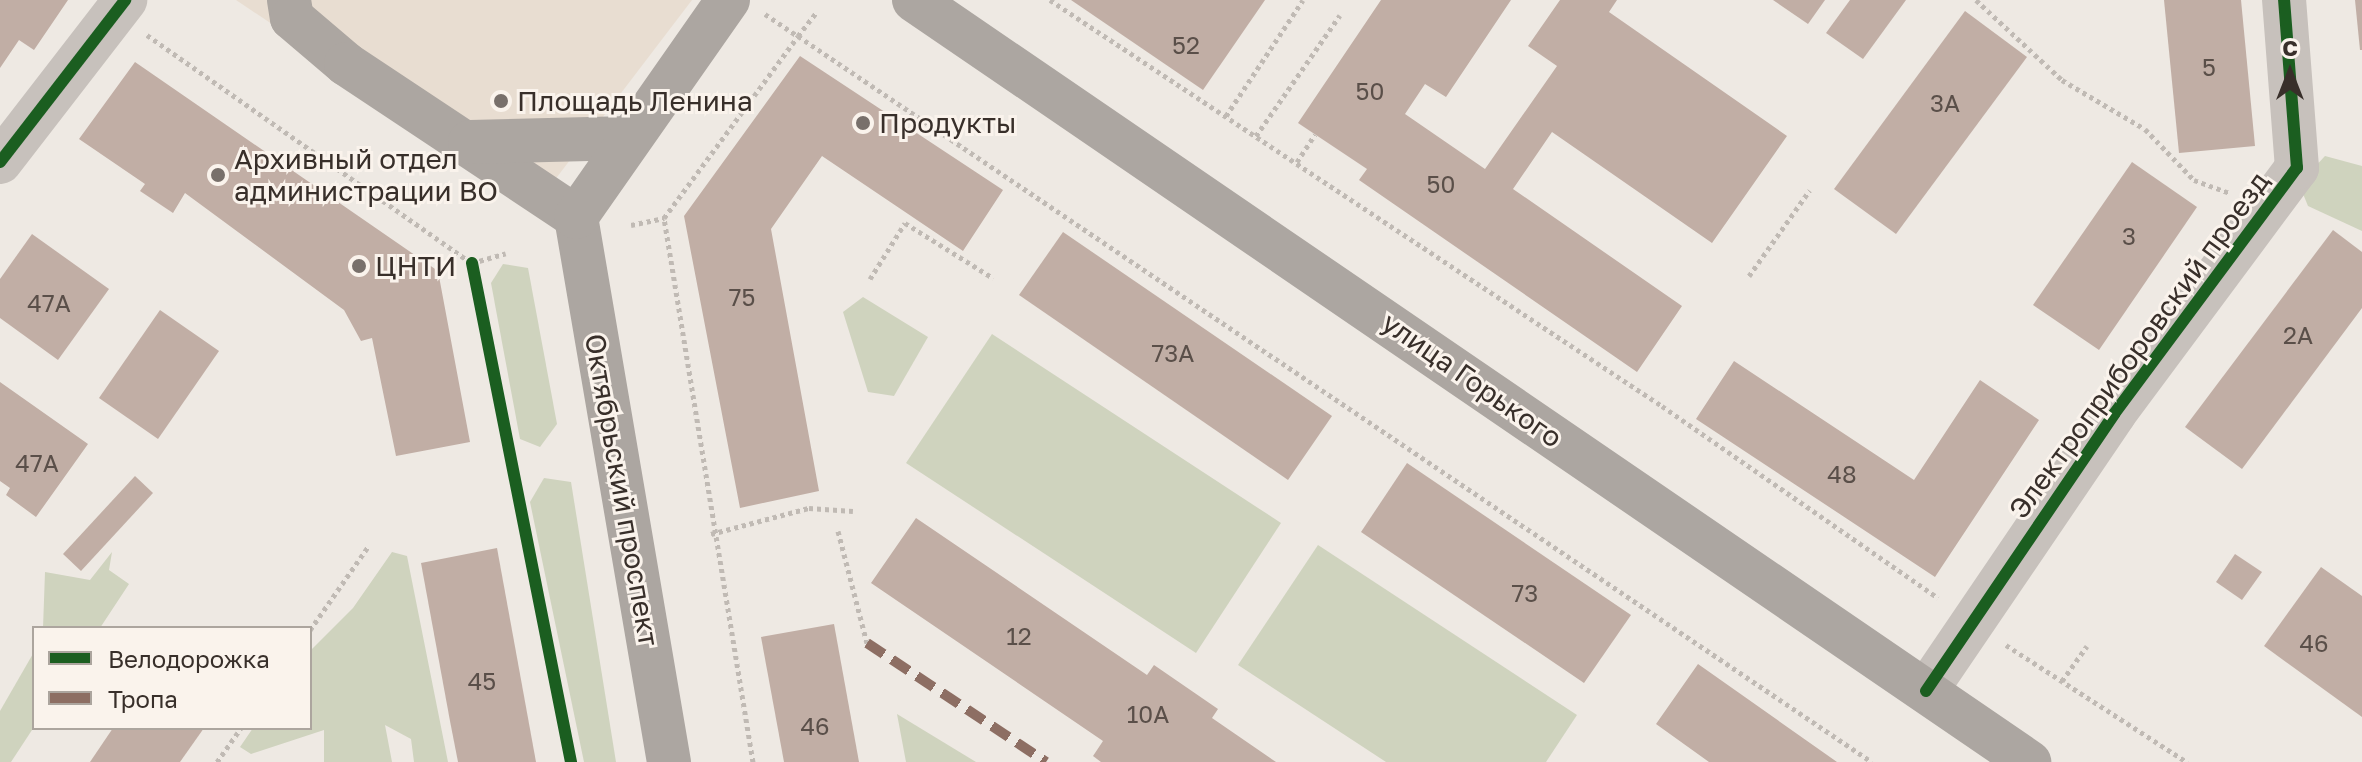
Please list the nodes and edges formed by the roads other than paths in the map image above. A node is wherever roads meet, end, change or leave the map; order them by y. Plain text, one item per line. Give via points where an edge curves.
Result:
1 (914, 0) edge
2 (2284, 0) edge
3 (120, 6) edge
4 (281, 6) edge
5 (744, 6) edge
6 (630, 138) junction
7 (470, 142) junction
8 (0, 162) edge
9 (576, 217) junction
10 (1926, 691) junction
11 (669, 762) edge
12 (2029, 762) edge

1 - 10 main road, улица Горького
2 - 10 street, Электроприборовский проезд via 2297,168 2114,414
3 - 8 street
4 - 7 main road via 346,64
5 - 6 main road
6 - 7 main road
6 - 9 main road
7 - 9 main road
9 - 11 main road, Октябрьский проспект
10 - 12 main road, улица Горького

